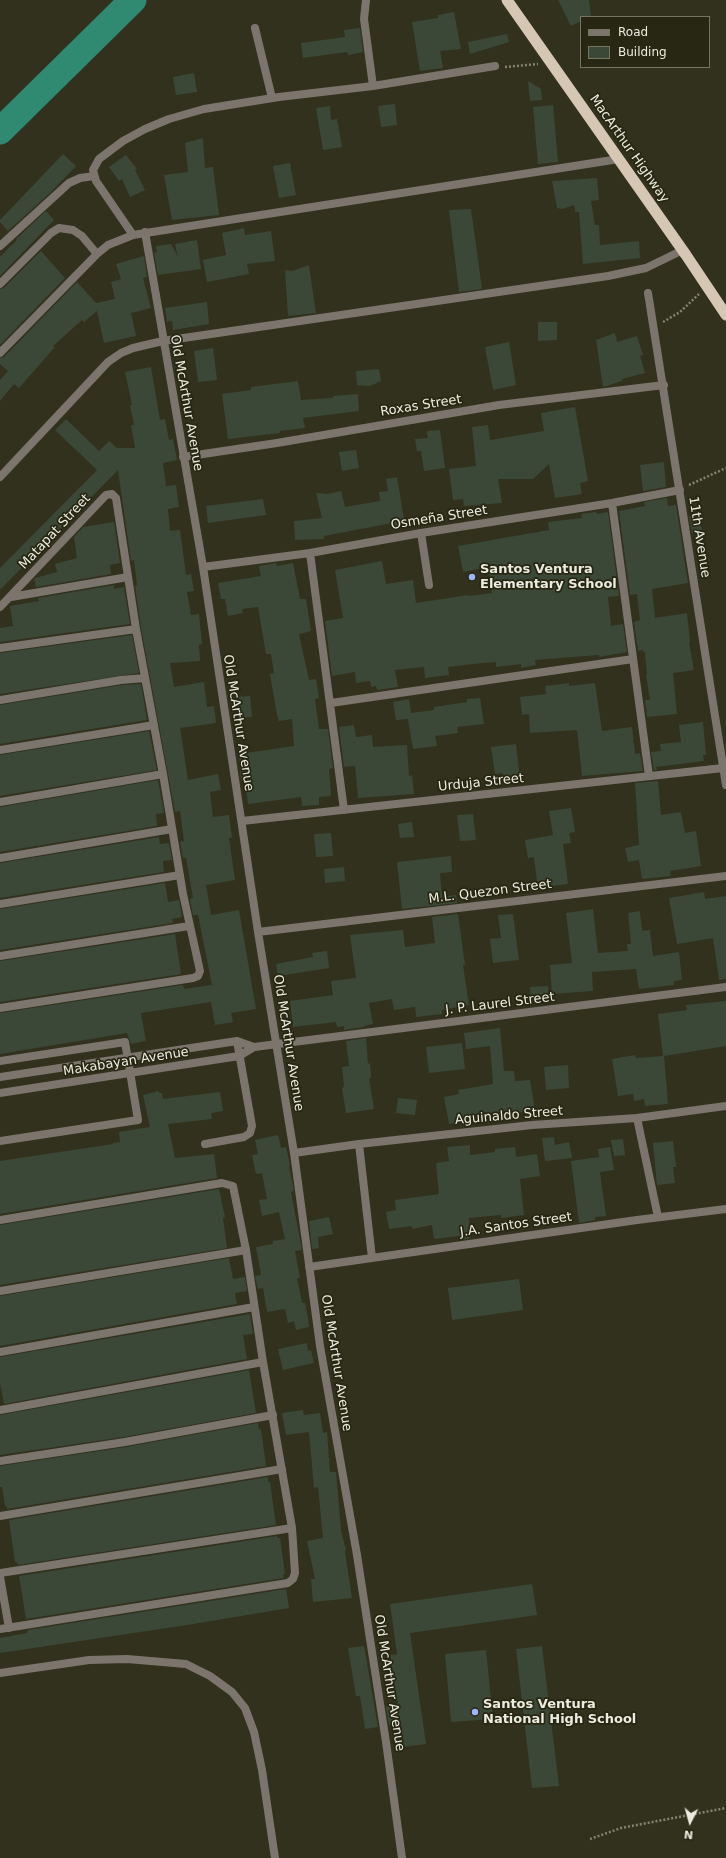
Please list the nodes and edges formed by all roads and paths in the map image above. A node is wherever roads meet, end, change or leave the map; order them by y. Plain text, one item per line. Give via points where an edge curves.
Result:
1 (366, 0) edge
2 (507, 0) edge
3 (255, 28) dead end
4 (550, 61) junction
5 (495, 66) joint
6 (373, 86) junction
7 (272, 98) junction
8 (619, 158) junction
9 (94, 176) junction
10 (145, 232) junction
11 (133, 235) junction
12 (0, 246) edge
13 (683, 250) junction
14 (97, 254) junction
15 (0, 284) edge
16 (707, 285) junction
17 (648, 293) dead end
18 (726, 316) edge
19 (653, 326) junction
20 (164, 341) junction
21 (0, 353) edge
22 (664, 385) junction
23 (183, 457) junction
24 (726, 468) edge
25 (0, 477) edge
26 (680, 490) junction
27 (612, 503) junction
28 (421, 532) junction
29 (310, 553) junction
30 (203, 567) junction
31 (128, 577) junction
32 (429, 585) dead end
33 (11, 597) junction
34 (0, 607) edge
35 (136, 629) junction
36 (0, 648) edge
37 (633, 659) junction
38 (145, 678) junction
39 (0, 700) edge
40 (331, 703) junction
41 (154, 725) junction
42 (0, 750) edge
43 (723, 768) junction
44 (163, 774) junction
45 (650, 776) junction
46 (726, 785) edge
47 (0, 802) edge
48 (344, 810) junction
49 (242, 821) junction
50 (172, 828) junction
51 (0, 858) edge
52 (180, 875) junction
53 (726, 876) edge
54 (0, 904) edge
55 (189, 926) junction
56 (258, 932) junction
57 (0, 956) edge
58 (726, 987) edge
59 (0, 1008) edge
60 (237, 1041) junction
61 (277, 1044) junction
62 (254, 1047) junction
63 (239, 1056) junction
64 (128, 1058) junction
65 (0, 1061) edge
66 (130, 1073) junction
67 (0, 1077) edge
68 (0, 1093) edge
69 (726, 1106) edge
70 (637, 1118) junction
71 (0, 1141) edge
72 (205, 1144) dead end
73 (359, 1144) junction
74 (294, 1153) junction
75 (726, 1209) edge
76 (658, 1217) junction
77 (0, 1220) edge
78 (246, 1250) junction
79 (372, 1258) junction
80 (309, 1267) junction
81 (0, 1291) edge
82 (254, 1307) junction
83 (0, 1352) edge
84 (263, 1362) junction
85 (0, 1410) edge
86 (272, 1415) junction
87 (0, 1461) edge
88 (282, 1469) junction
89 (0, 1516) edge
90 (292, 1528) junction
91 (0, 1573) edge
92 (0, 1577) edge
93 (10, 1628) junction
94 (0, 1629) edge
95 (0, 1673) edge
96 (726, 1808) edge
97 (590, 1839) dead end
98 (275, 1858) edge
99 (402, 1858) edge

1 - 6 street via 364,18
2 - 4 highway, MacArthur Highway
3 - 7 street
4 - 5 path via 527,66
4 - 8 highway, MacArthur Highway
5 - 6 street
6 - 7 street
7 - 9 street via 204,109 151,126 123,141 99,159 93,170
8 - 10 street
8 - 13 highway, MacArthur Highway
9 - 11 street
9 - 12 street via 80,178 69,184
10 - 11 street
10 - 20 street, Old McArthur Avenue
11 - 14 street via 108,245
13 - 16 highway, MacArthur Highway
13 - 20 street via 646,268 608,276
14 - 15 street via 78,233 59,228
14 - 21 street
16 - 18 highway, MacArthur Highway
16 - 19 path via 680,312
17 - 19 street, 11th Avenue
19 - 22 street, 11th Avenue
20 - 23 street, Old McArthur Avenue
20 - 25 street via 133,348 108,362
22 - 23 street, Roxas Street via 499,405
22 - 26 street, 11th Avenue
23 - 30 street, Old McArthur Avenue
24 - 26 path
26 - 27 street, Osmeña Street
26 - 43 street, 11th Avenue
27 - 28 street, Osmeña Street
27 - 37 street
28 - 29 street, Osmeña Street
28 - 32 street
29 - 30 street, Osmeña Street
29 - 40 street
30 - 49 street, Old McArthur Avenue
31 - 33 street
31 - 33 street, Matapat Street via 116,498 112,494 106,496
31 - 35 street
33 - 34 street, Matapat Street
35 - 36 street
35 - 38 street
37 - 40 street
37 - 45 street
38 - 39 street
38 - 41 street
40 - 48 street
41 - 42 street
41 - 44 street
43 - 45 street, Urduja Street
43 - 46 street, 11th Avenue
44 - 47 street
44 - 50 street
45 - 48 street, Urduja Street
48 - 49 street, Urduja Street
49 - 56 street, Old McArthur Avenue
50 - 51 street
50 - 52 street
52 - 54 street
52 - 55 street
53 - 56 street, M.L. Quezon Street
55 - 57 street
55 - 59 street via 200,971 198,976
56 - 61 street, Old McArthur Avenue
58 - 61 street, J. P. Laurel Street
60 - 62 street, Makabayan Avenue
60 - 63 street
60 - 64 street, Makabayan Avenue
61 - 62 street, Makabayan Avenue
61 - 74 street, Old McArthur Avenue
62 - 63 street, Makabayan Avenue
63 - 66 street, Makabayan Avenue
63 - 72 street via 252,1126 250,1133 244,1137
64 - 65 street via 126,1042
64 - 66 street
64 - 67 street, Makabayan Avenue
66 - 68 street, Makabayan Avenue
66 - 71 street via 138,1120
69 - 70 street, Aguinaldo Street
70 - 73 street, Aguinaldo Street via 532,1125
70 - 76 street
73 - 74 street, Aguinaldo Street
73 - 79 street
74 - 80 street, Old McArthur Avenue
75 - 76 street, J.A. Santos Street
76 - 79 street, J.A. Santos Street
77 - 78 street via 222,1183 233,1186
78 - 81 street
78 - 82 street
79 - 80 street, J.A. Santos Street
80 - 99 street, Old McArthur Avenue via 322,1362 375,1666
82 - 83 street
82 - 84 street
84 - 85 street
84 - 86 street
86 - 87 street via 125,1442
86 - 88 street
88 - 89 street
88 - 90 street
90 - 91 street
90 - 93 street via 295,1573 288,1583
92 - 93 street
93 - 94 street
95 - 98 street via 89,1660 128,1659 186,1664 210,1676 232,1692 245,1708 254,1732
96 - 97 path via 621,1828

